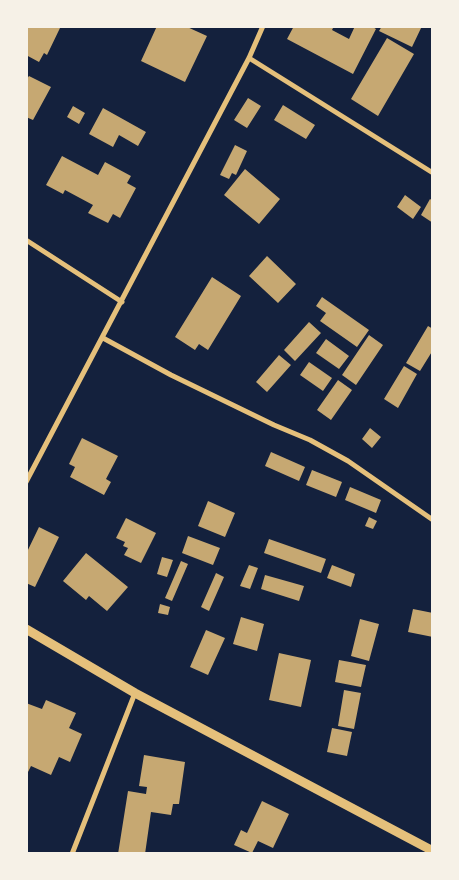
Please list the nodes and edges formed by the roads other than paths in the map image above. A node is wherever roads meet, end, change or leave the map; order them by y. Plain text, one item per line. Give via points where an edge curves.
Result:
1 (263, 26) edge
2 (249, 58) junction
3 (433, 173) edge
4 (26, 240) edge
5 (122, 302) junction
6 (103, 338) junction
7 (26, 482) edge
8 (433, 520) edge
9 (26, 628) edge
10 (135, 693) junction
11 (433, 851) edge
12 (72, 854) edge

1 - 2 street
2 - 3 street
2 - 5 street
4 - 5 street
5 - 6 street
6 - 7 street
6 - 8 street via 171,375 310,440 348,461
9 - 10 street
10 - 11 street
10 - 12 street

